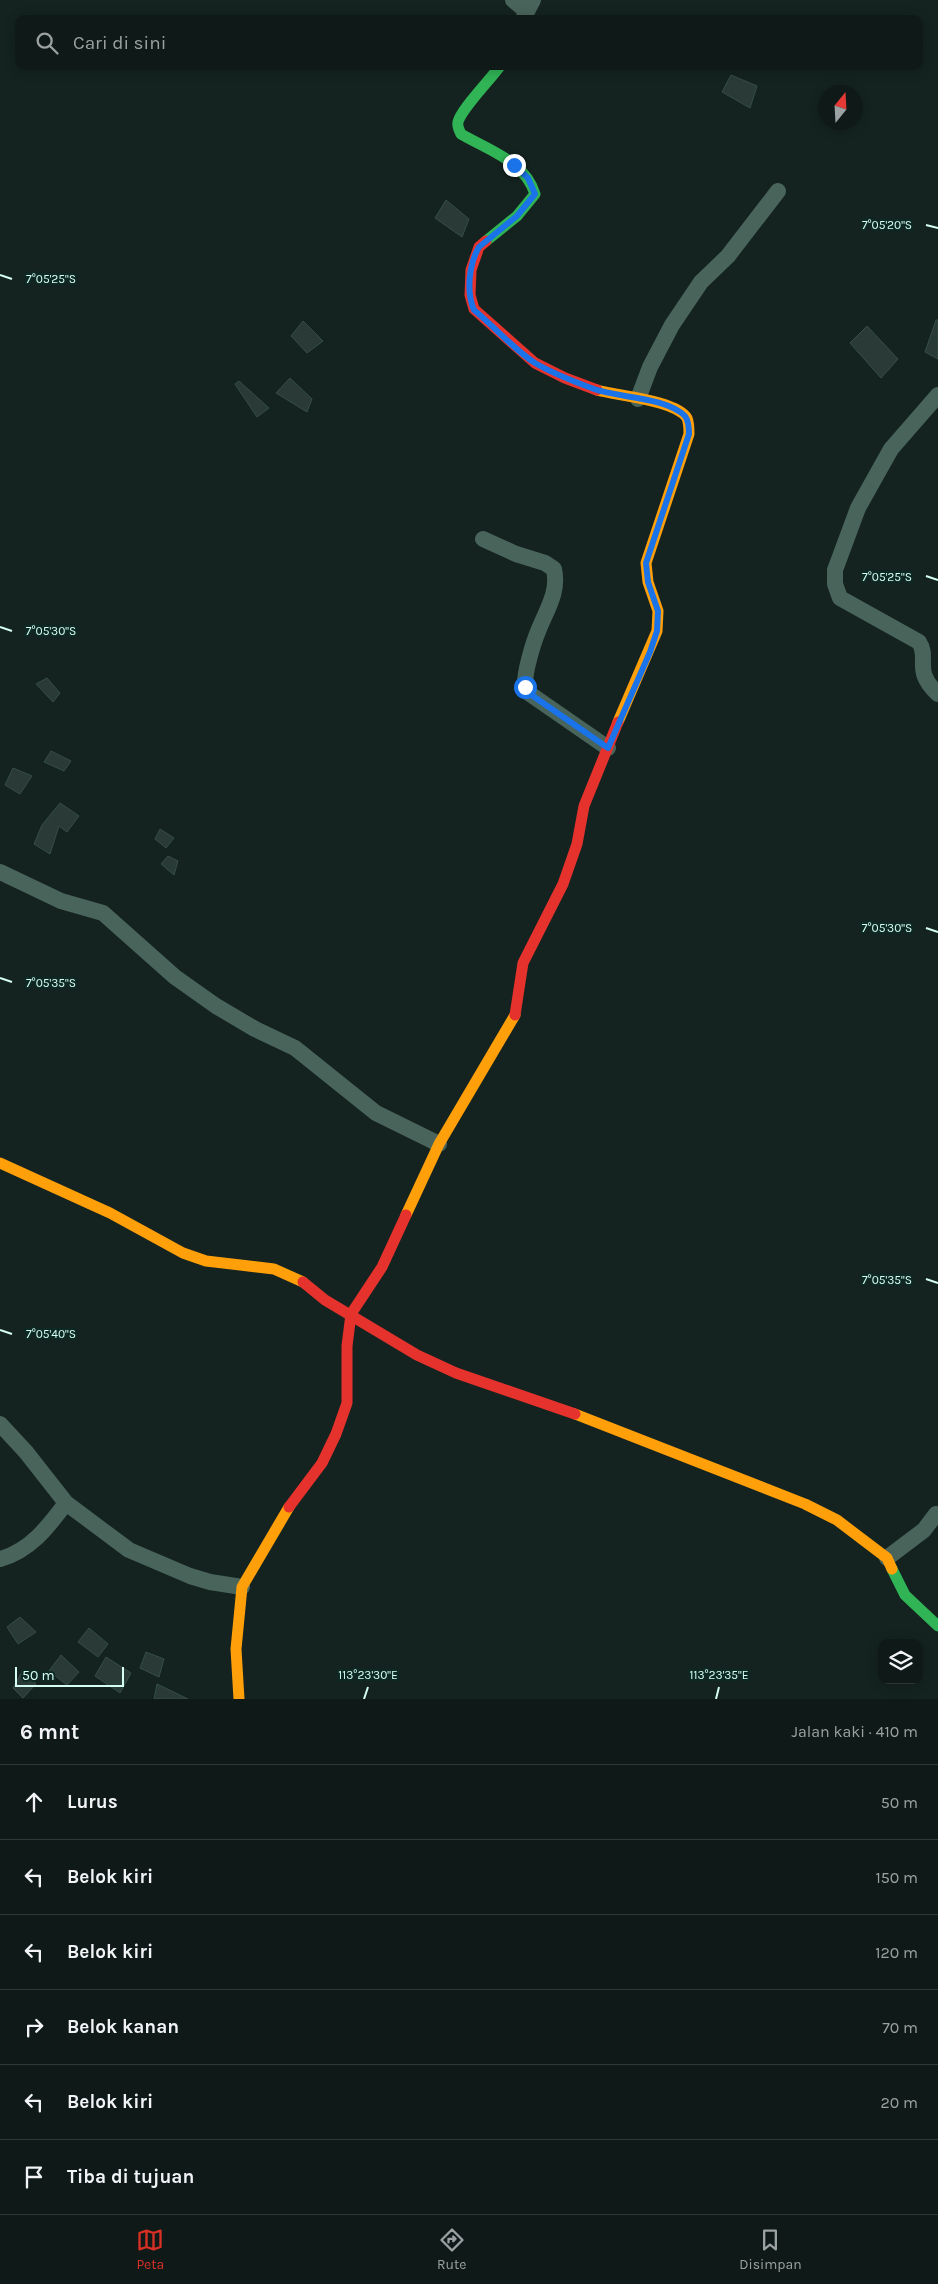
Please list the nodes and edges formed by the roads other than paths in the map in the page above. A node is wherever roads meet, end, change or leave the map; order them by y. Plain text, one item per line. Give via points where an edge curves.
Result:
1 (513, 0) edge
2 (527, 10) edge
3 (498, 70) edge
4 (778, 191) dead end
5 (938, 394) edge
6 (638, 399) junction
7 (483, 538) dead end
8 (938, 694) edge
9 (608, 748) junction
10 (0, 872) edge
11 (439, 1144) junction
12 (0, 1163) edge
13 (351, 1314) junction
14 (0, 1424) edge
15 (66, 1503) junction
16 (936, 1514) dead end
17 (0, 1558) edge
18 (887, 1558) junction
19 (242, 1587) junction
20 (938, 1626) edge
21 (239, 1699) edge

1 - 2 street
3 - 6 street via 460,117 458,129 470,140 514,165 528,178 535,194 517,216 479,247 475,254 469,298 474,310 534,362 594,389
4 - 6 street via 728,256 701,282 672,325 650,366
5 - 8 street via 891,449 858,508 844,542 835,577 840,598 919,642 924,677
6 - 9 street via 649,400 685,416 689,434 646,563 648,582 658,611 657,631
7 - 9 street via 554,569 554,594 538,631 525,687 530,694
9 - 11 street via 594,775 577,844 563,884 523,963 516,1015
10 - 11 street via 61,901 103,913 175,977 216,1006 295,1048 376,1114
11 - 13 street via 382,1267
12 - 13 street via 206,1261 255,1266 288,1274
13 - 18 street via 417,1356 456,1373 585,1417 805,1504 837,1520
13 - 19 street via 347,1346 347,1403 336,1434 322,1463 284,1515
14 - 15 street
15 - 17 street via 28,1546
15 - 19 street via 129,1550 190,1576
16 - 18 street via 924,1530
18 - 20 street via 905,1595
19 - 21 street via 236,1649

